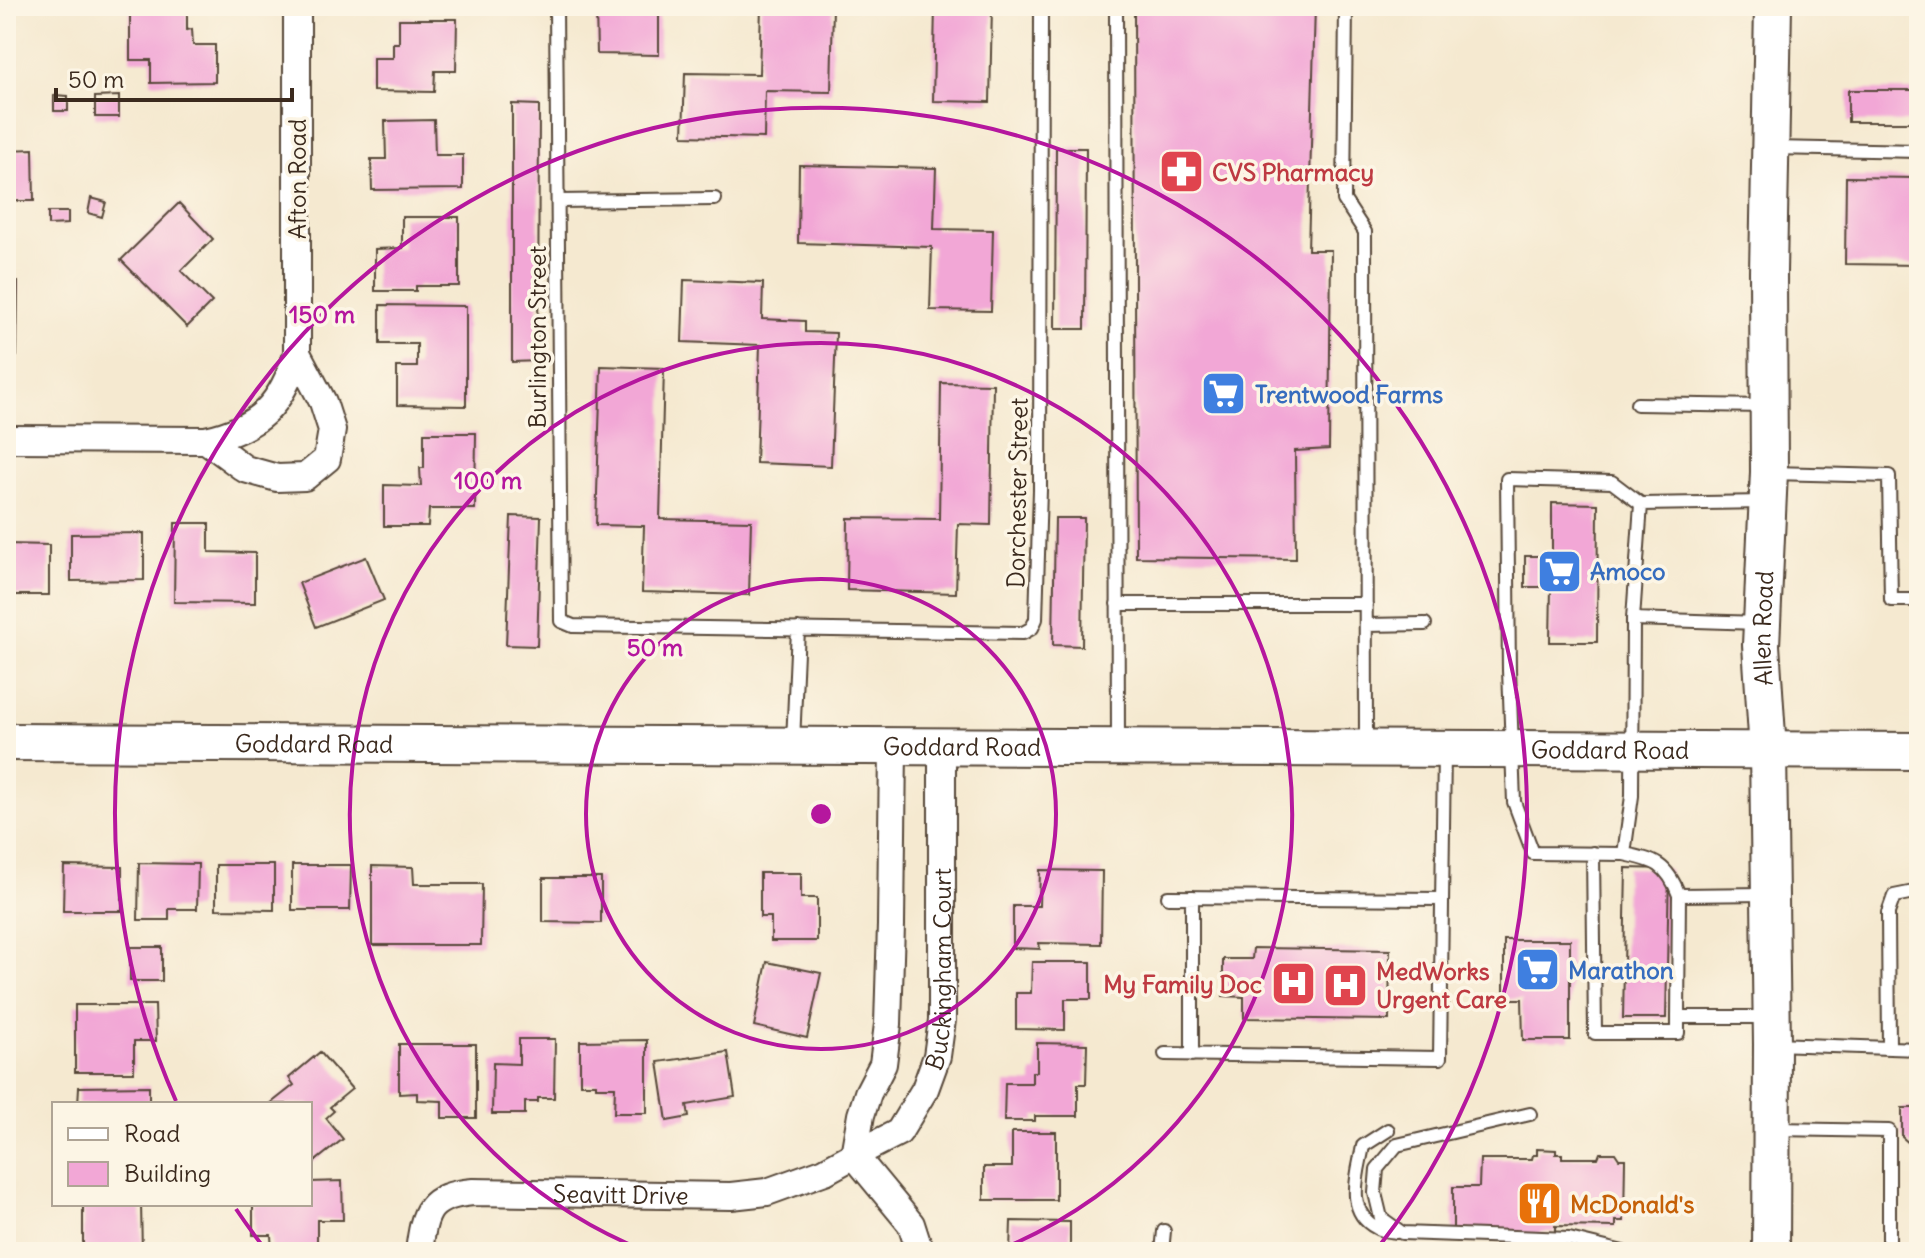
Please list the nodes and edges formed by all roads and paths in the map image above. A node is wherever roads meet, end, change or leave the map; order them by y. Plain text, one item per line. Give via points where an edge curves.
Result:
1 (297, 6) edge
2 (556, 6) edge
3 (1041, 6) edge
4 (1116, 6) edge
5 (1346, 6) edge
6 (1773, 6) edge
7 (1770, 148) junction
8 (1919, 151) edge
9 (715, 199) dead end
10 (558, 201) junction
11 (297, 353) junction
12 (1637, 404) dead end
13 (1770, 406) junction
14 (6, 439) edge
15 (206, 440) junction
16 (1769, 487) junction
17 (1641, 504) junction
18 (1919, 600) edge
19 (1117, 604) junction
20 (1366, 604) junction
21 (1633, 619) junction
22 (1761, 623) junction
23 (1425, 624) dead end
24 (1366, 625) junction
25 (798, 629) junction
26 (6, 742) edge
27 (793, 746) junction
28 (893, 746) junction
29 (942, 747) junction
30 (1118, 747) junction
31 (1366, 749) junction
32 (1445, 749) junction
33 (1511, 750) junction
34 (1631, 750) junction
35 (1768, 751) junction
36 (1919, 751) edge
37 (1593, 853) junction
38 (1624, 854) junction
39 (1919, 891) edge
40 (1770, 894) junction
41 (1679, 895) junction
42 (1168, 897) dead end
43 (1192, 897) junction
44 (1442, 899) junction
45 (1678, 1017) junction
46 (1772, 1030) junction
47 (1889, 1048) junction
48 (1919, 1049) edge
49 (1165, 1054) dead end
50 (1192, 1055) junction
51 (1530, 1114) dead end
52 (1771, 1129) junction
53 (1388, 1130) dead end
54 (854, 1155) junction
55 (1164, 1231) dead end
56 (1402, 1233) junction
57 (419, 1252) edge
58 (920, 1252) edge
59 (1162, 1252) edge
60 (1623, 1252) edge
61 (1771, 1252) edge
62 (1889, 1252) edge

1 - 11 street, Afton Road
2 - 10 lane, Burlington Street
3 - 25 lane, Dorchester Street via 1036,619 1023,633
4 - 19 lane
5 - 20 lane via 1344,200 1365,232
6 - 7 main road, Allen Road
7 - 8 lane
7 - 13 main road, Allen Road
9 - 10 lane
10 - 25 lane, Burlington Street via 561,621 573,626
11 - 15 street, Afton Road via 282,393 265,413 236,431
11 - 15 street, Afton Road via 332,430 327,459 305,477 277,478 245,469
12 - 13 lane
13 - 16 main road, Allen Road
14 - 15 street
16 - 17 lane
16 - 18 lane via 1889,476 1891,600
16 - 22 main road, Allen Road
17 - 21 lane
17 - 33 lane via 1612,482 1507,479
19 - 20 lane
19 - 30 lane
20 - 24 lane
21 - 22 lane
21 - 34 lane
22 - 35 main road, Allen Road
23 - 24 lane
24 - 31 lane
25 - 27 lane
26 - 27 main road, Goddard Road
27 - 28 main road, Goddard Road
28 - 29 main road, Goddard Road
28 - 54 street, Buckingham Court via 888,1024 883,1064 868,1093
29 - 30 main road, Goddard Road
29 - 54 street, Buckingham Court via 942,1020 937,1056 925,1089 899,1132
30 - 31 main road, Goddard Road
31 - 32 main road, Goddard Road
32 - 33 main road, Goddard Road
32 - 44 lane
33 - 34 main road, Goddard Road
33 - 37 lane via 1514,802 1533,853
34 - 35 main road, Goddard Road
34 - 38 lane via 1632,796
35 - 36 main road, Goddard Road
35 - 40 main road, Allen Road
37 - 38 lane
37 - 45 lane via 1595,1033 1678,1033
38 - 41 lane via 1660,865
39 - 47 lane via 1894,896 1888,913
40 - 41 lane
40 - 46 main road, Allen Road
41 - 45 lane
42 - 43 lane
43 - 44 lane
43 - 50 lane
44 - 50 lane via 1440,1058
45 - 46 lane
46 - 47 lane
46 - 52 main road, Allen Road
47 - 48 lane
49 - 50 lane
51 - 56 lane via 1397,1145 1377,1169 1375,1193 1381,1218
52 - 61 main road, Allen Road
52 - 62 lane via 1889,1131
53 - 56 lane via 1363,1146 1355,1192 1359,1212 1378,1229
54 - 57 street, Seavitt Drive via 767,1192 731,1196 458,1193 427,1212
54 - 58 street via 911,1224
55 - 59 lane
56 - 60 lane via 1569,1239

